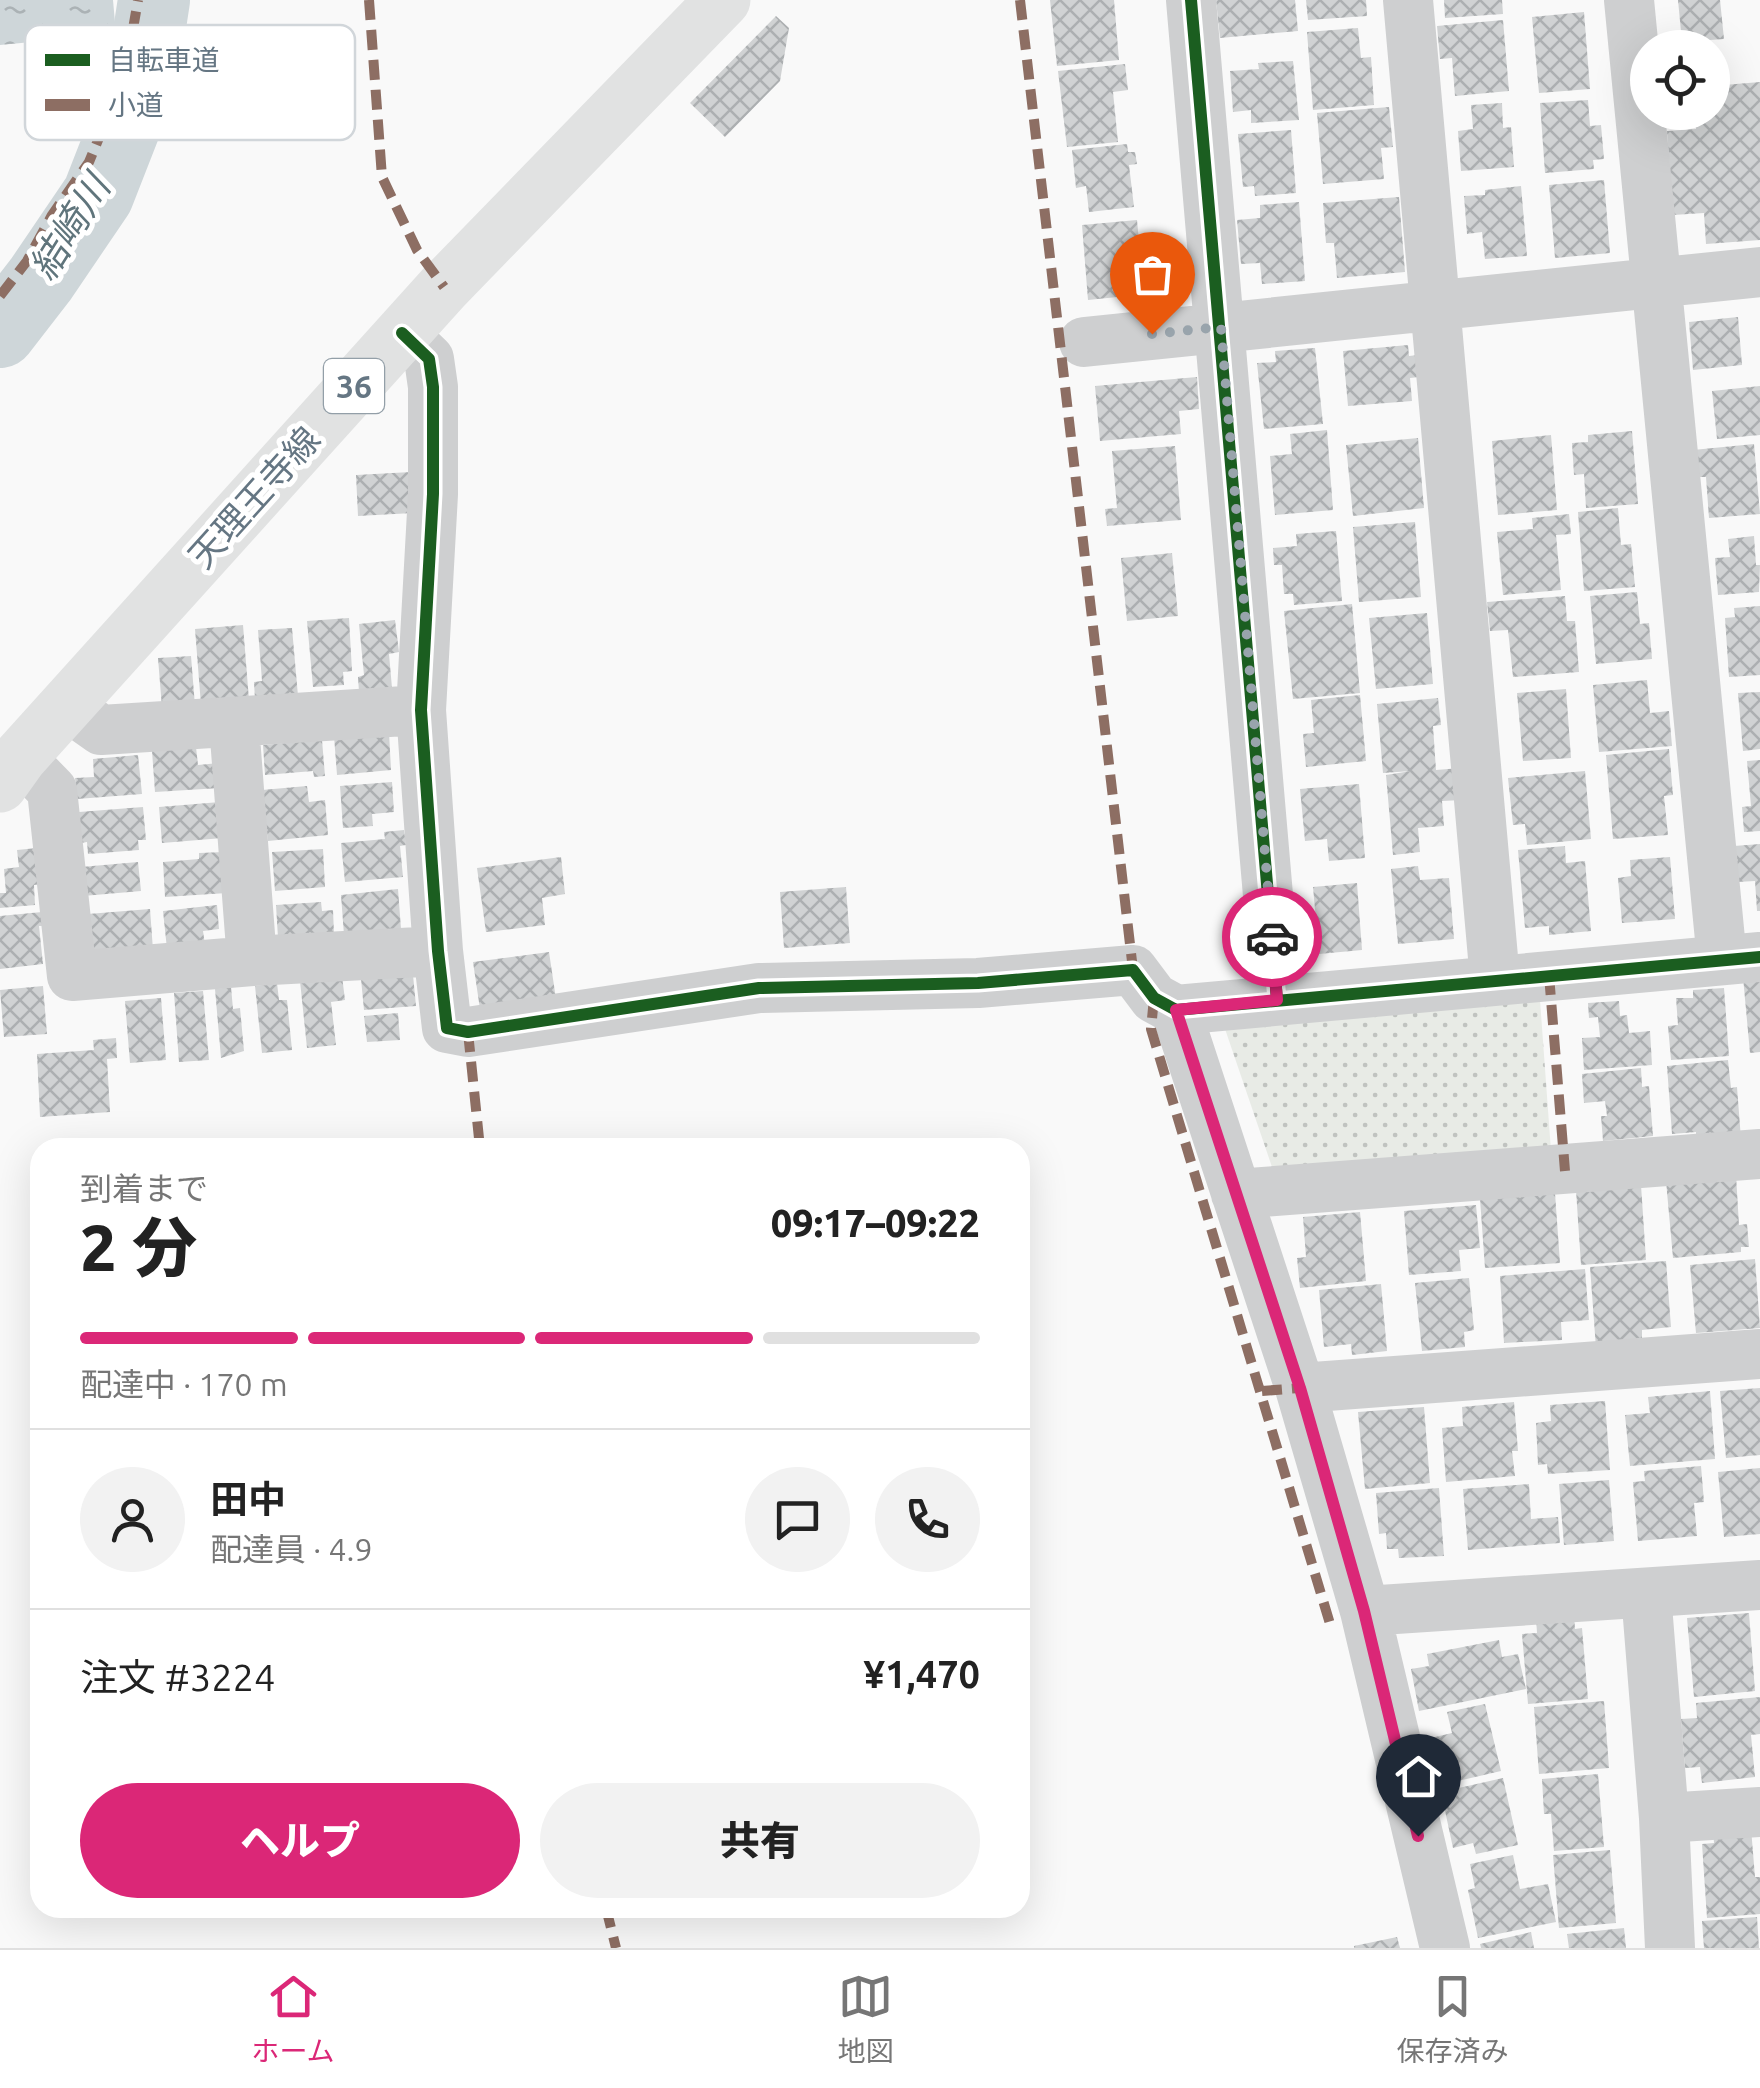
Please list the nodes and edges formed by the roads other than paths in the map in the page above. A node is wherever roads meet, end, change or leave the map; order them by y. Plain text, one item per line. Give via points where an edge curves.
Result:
1 (724, 0) edge
2 (1191, 0) edge
3 (1408, 0) edge
4 (1629, 0) edge
5 (1760, 272) edge
6 (1658, 281) junction
7 (1436, 304) junction
8 (1221, 327) junction
9 (402, 333) junction
10 (1084, 342) dead end
11 (67, 706) junction
12 (421, 710) junction
13 (234, 724) junction
14 (10, 771) edge
15 (438, 950) junction
16 (1741, 958) edge
17 (252, 960) junction
18 (1495, 980) junction
19 (1277, 1000) junction
20 (1176, 1010) junction
21 (1760, 1154) edge
22 (1236, 1194) junction
23 (1760, 1354) edge
24 (1300, 1388) junction
25 (1760, 1585) edge
26 (1646, 1593) junction
27 (1364, 1611) junction
28 (1760, 1812) edge
29 (1664, 1818) junction
30 (1445, 1948) edge
31 (1670, 1948) edge

1 - 9 main road, 天理王寺線 / 36
2 - 8 street
3 - 7 street
4 - 6 street
5 - 6 street
6 - 7 street
6 - 16 street
7 - 8 street
7 - 18 street
8 - 10 street
8 - 19 street
9 - 11 main road, 天理王寺線 / 36
9 - 12 street via 429,359 433,387
11 - 13 street via 101,730
11 - 14 main road, 天理王寺線 / 36
12 - 13 street
12 - 15 street
13 - 17 street
14 - 17 street via 52,790 72,976
15 - 17 street
15 - 20 street via 447,1028 468,1032 759,988 978,983 1133,970 1154,998
16 - 18 street
18 - 19 street
19 - 20 street
20 - 22 street
21 - 22 street
22 - 24 street
23 - 24 street
24 - 27 street
25 - 26 street
26 - 27 street
26 - 29 street
27 - 30 street
28 - 29 street
29 - 31 street

